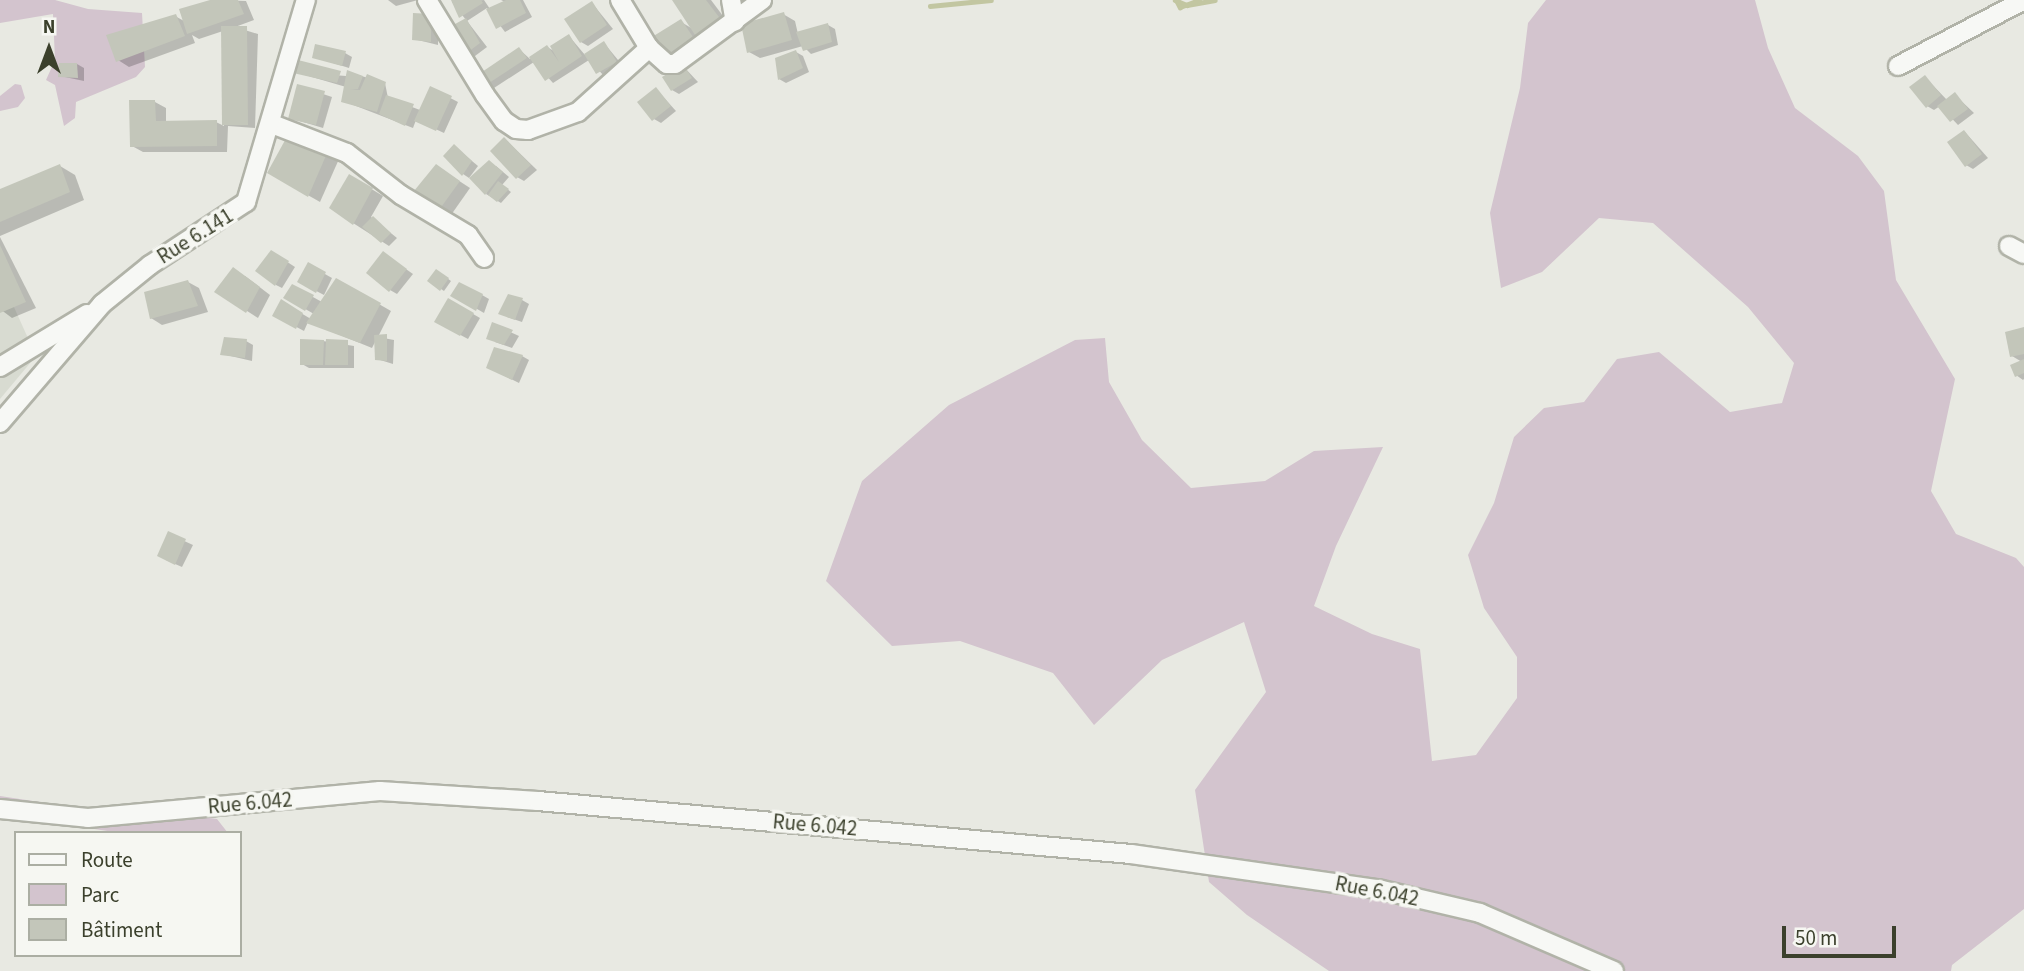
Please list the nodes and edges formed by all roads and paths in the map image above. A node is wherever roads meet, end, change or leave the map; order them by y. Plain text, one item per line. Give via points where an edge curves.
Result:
1 (306, 0) edge
2 (427, 0) edge
3 (620, 0) edge
4 (731, 0) edge
5 (762, 0) edge
6 (2024, 0) edge
7 (735, 22) junction
8 (649, 48) junction
9 (1898, 66) dead end
10 (272, 124) junction
11 (484, 258) dead end
12 (102, 304) junction
13 (0, 367) edge
14 (0, 423) edge
15 (0, 809) edge
16 (1614, 971) edge

1 - 10 street, Rue 6.141
2 - 8 street via 485,95 516,129 527,130 578,112 638,63
3 - 8 street
4 - 7 street
5 - 7 street
6 - 9 street
7 - 8 street via 675,64 661,61
10 - 11 street via 347,153 401,195 468,235
10 - 12 street, Rue 6.141 via 250,194 239,210 150,265
12 - 13 street
12 - 14 street, Rue 6.141
15 - 16 street, Rue 6.042 via 88,818 380,791 1131,854 1378,889 1480,913

